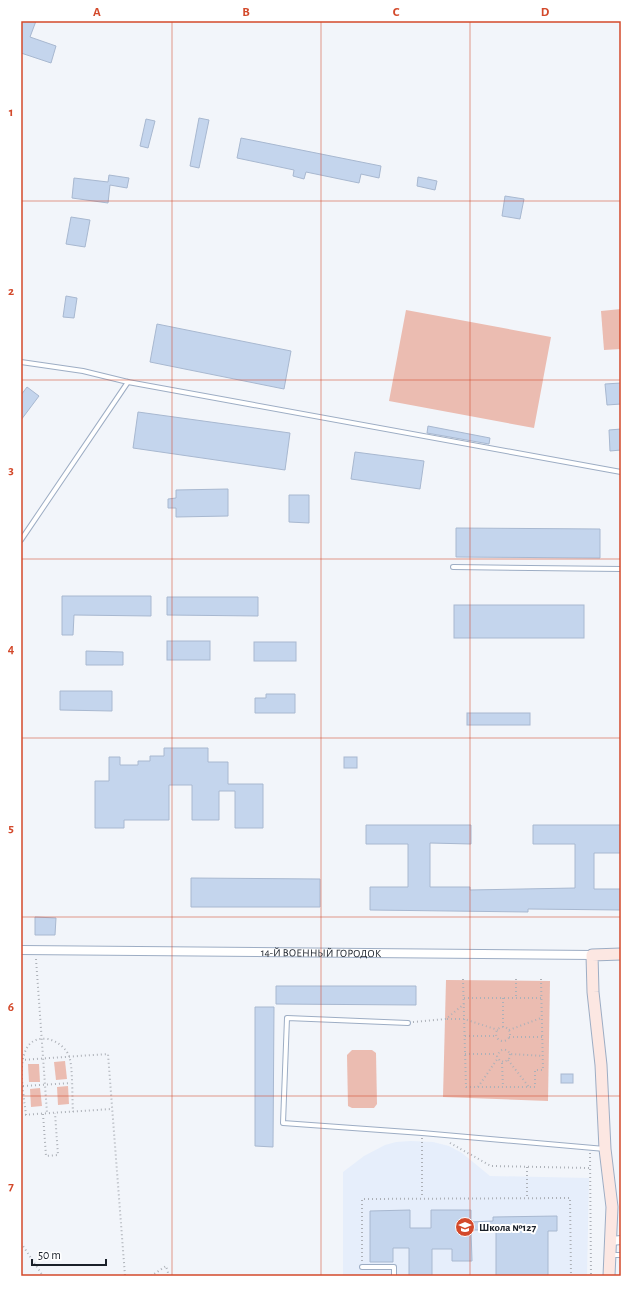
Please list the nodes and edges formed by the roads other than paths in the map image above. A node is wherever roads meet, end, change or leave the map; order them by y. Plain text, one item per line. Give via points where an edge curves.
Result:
1 (21, 362) edge
2 (128, 382) junction
3 (621, 472) edge
4 (21, 540) edge
5 (453, 567) dead end
6 (621, 569) edge
7 (21, 950) edge
8 (621, 954) edge
9 (592, 955) junction
10 (408, 1023) road end
11 (605, 1149) junction
12 (616, 1241) edge
13 (616, 1255) edge
14 (362, 1267) road end
15 (394, 1276) edge
16 (608, 1276) edge

1 - 2 lane via 83,371
2 - 3 lane
2 - 4 lane
5 - 6 lane
7 - 9 street, 14-Й ВОЕННЫЙ ГОРОДОК
8 - 9 street, 14-Й ВОЕННЫЙ ГОРОДОК
9 - 11 street
10 - 11 lane via 287,1018 283,1123
11 - 12 street
12 - 13 street
13 - 16 street
14 - 15 lane via 394,1267

